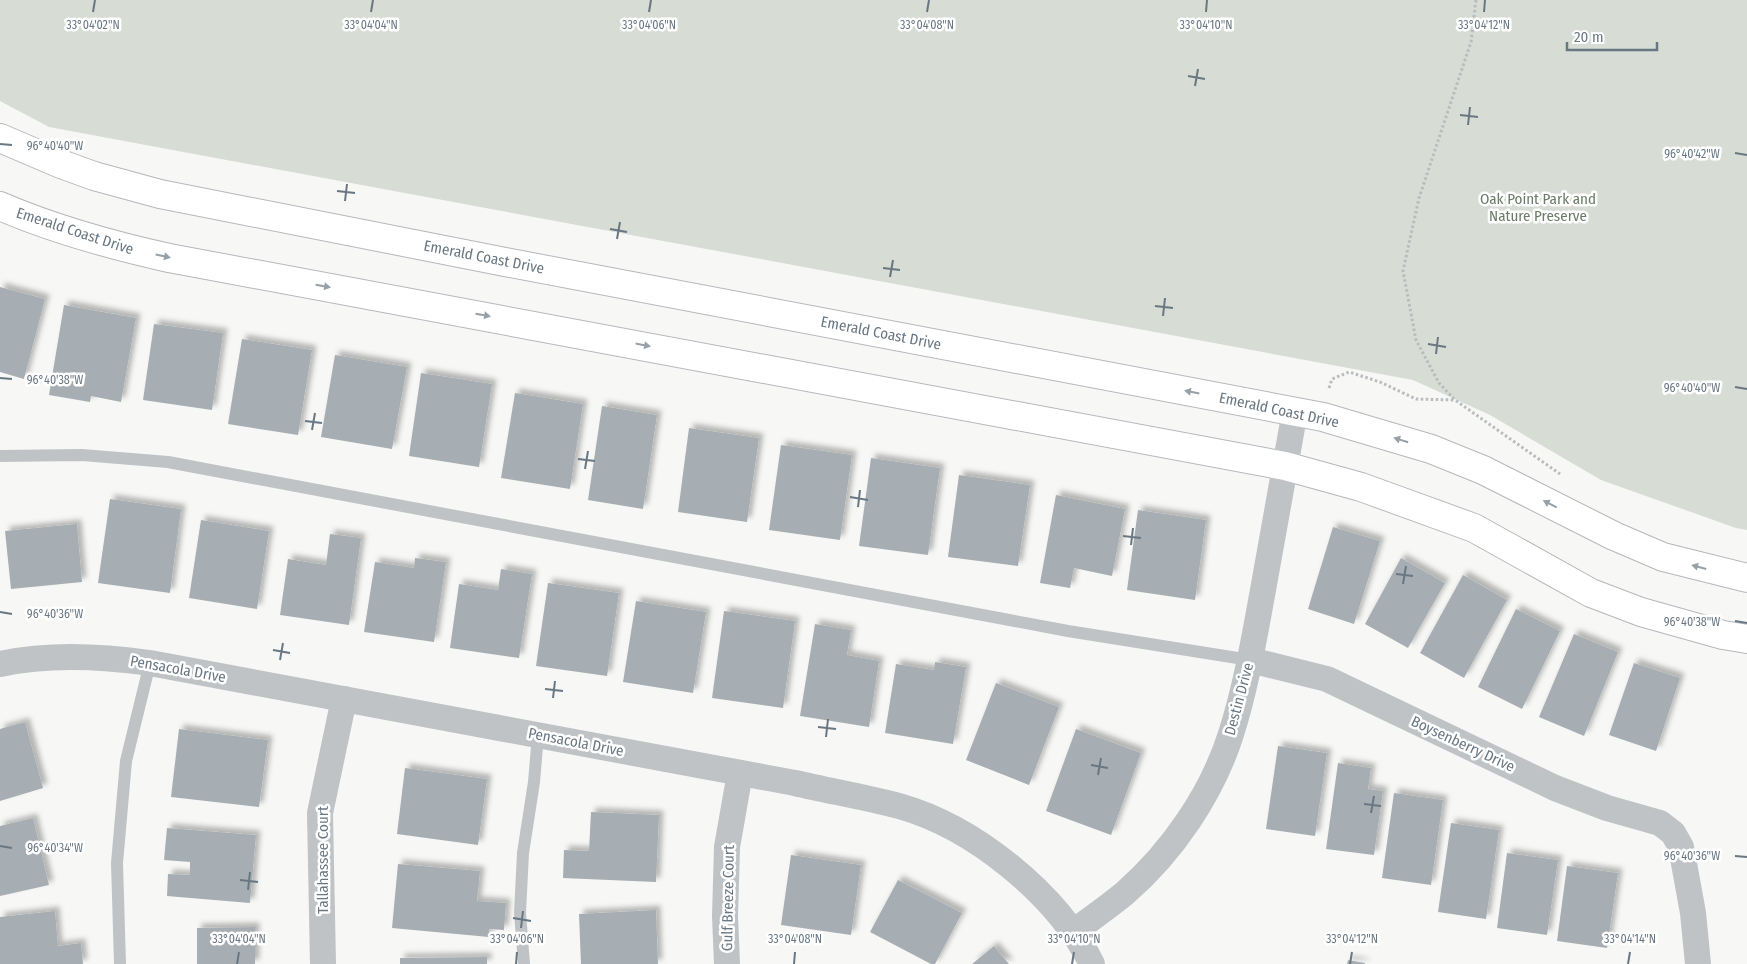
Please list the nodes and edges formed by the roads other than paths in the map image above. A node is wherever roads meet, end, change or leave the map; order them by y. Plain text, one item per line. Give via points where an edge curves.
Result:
1 (0, 138) edge
2 (0, 206) edge
3 (1295, 411) junction
4 (0, 456) edge
5 (1285, 466) junction
6 (1747, 578) edge
7 (1747, 640) edge
8 (1250, 660) junction
9 (150, 663) junction
10 (0, 664) edge
11 (344, 699) junction
12 (538, 735) junction
13 (740, 773) junction
14 (1073, 932) junction
15 (120, 964) edge
16 (323, 964) edge
17 (524, 964) edge
18 (727, 964) edge
19 (1092, 964) edge
20 (1698, 964) edge

3 -> 1 street, Emerald Coast Drive via 178,198 94,176
2 -> 5 street, Emerald Coast Drive via 53,227 169,258
3 - 5 street, Destin Drive
6 -> 3 street, Emerald Coast Drive via 1663,557 1483,470 1431,449
4 - 8 lane via 82,455 168,462 1068,631
5 - 7 street, Emerald Coast Drive via 1361,487 1474,528 1591,593 1641,612
5 - 8 street, Destin Drive
8 - 14 street, Destin Drive via 1230,736 1205,793 1169,846 1143,876
8 - 20 street, Boysenberry Drive via 1327,679 1555,788 1607,808 1660,823 1673,833 1681,847
9 - 10 street, Pensacola Drive via 72,657
9 - 11 street, Pensacola Drive
9 - 15 lane via 126,761 117,863
11 - 12 street, Pensacola Drive
11 - 16 street, Tallahassee Court via 320,813
12 - 13 street, Pensacola Drive
12 - 17 lane via 523,852 520,913
13 - 14 street, Pensacola Drive via 900,806 933,819 964,835 1016,871 1056,910
13 - 18 street, Gulf Breeze Court via 726,848
14 - 19 street, Pensacola Drive

